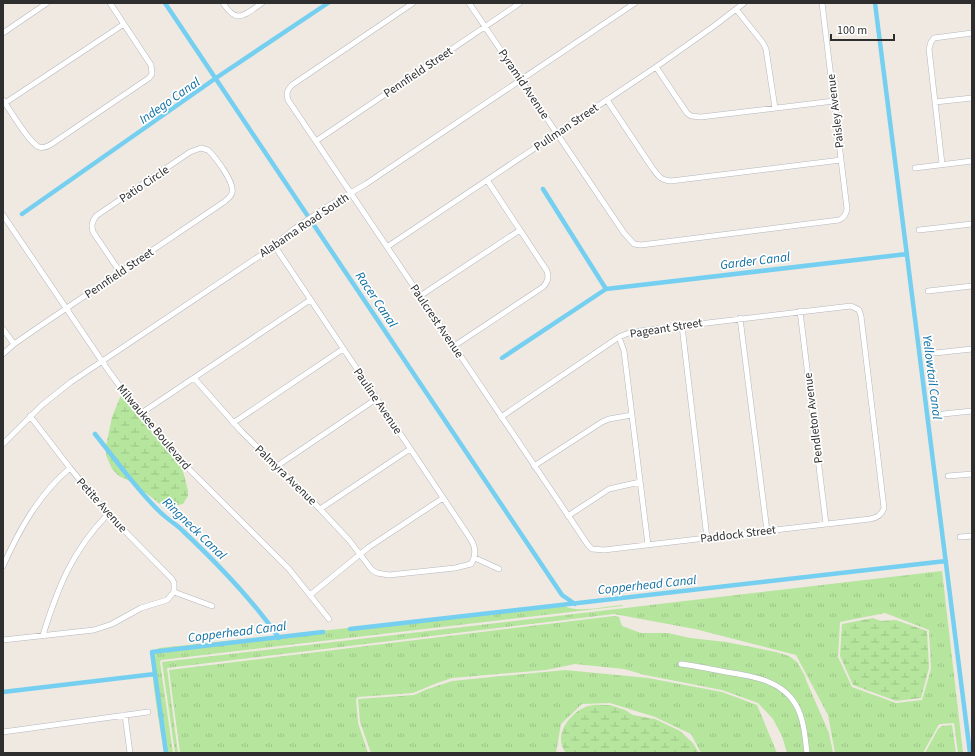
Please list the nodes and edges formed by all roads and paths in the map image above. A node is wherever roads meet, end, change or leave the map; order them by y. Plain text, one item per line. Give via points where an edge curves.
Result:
1 (47, 3) edge
2 (110, 3) edge
3 (223, 3) edge
4 (262, 3) edge
5 (413, 3) edge
6 (469, 3) edge
7 (520, 3) edge
8 (635, 3) edge
9 (744, 3) edge
10 (822, 3) edge
11 (736, 9) junction
12 (124, 24) junction
13 (485, 26) junction
14 (3, 33) edge
15 (972, 33) edge
16 (656, 67) junction
17 (521, 79) junction
18 (972, 98) edge
19 (607, 100) junction
20 (4, 101) edge
21 (834, 101) junction
22 (935, 102) junction
23 (775, 108) junction
24 (556, 133) junction
25 (316, 141) junction
26 (841, 160) junction
27 (972, 161) edge
28 (942, 164) junction
29 (915, 168) dead end
30 (487, 180) junction
31 (233, 191) joint
32 (351, 194) junction
33 (3, 215) edge
34 (843, 218) joint
35 (972, 224) edge
36 (520, 230) junction
37 (920, 230) dead end
38 (274, 245) junction
39 (387, 247) junction
40 (120, 272) junction
41 (972, 286) edge
42 (928, 291) dead end
43 (420, 296) junction
44 (310, 300) junction
45 (66, 309) junction
46 (800, 311) junction
47 (740, 318) junction
48 (682, 326) junction
49 (3, 329) edge
50 (620, 337) junction
51 (14, 344) junction
52 (454, 346) junction
53 (343, 349) junction
54 (972, 349) edge
55 (935, 353) dead end
56 (3, 354) edge
57 (102, 361) junction
58 (194, 378) junction
59 (376, 399) junction
60 (972, 411) edge
61 (140, 414) junction
62 (943, 414) dead end
63 (632, 415) junction
64 (30, 416) junction
65 (501, 417) junction
66 (233, 423) junction
67 (3, 444) edge
68 (410, 449) junction
69 (277, 466) junction
70 (534, 466) junction
71 (70, 468) junction
72 (972, 474) edge
73 (948, 476) dead end
74 (640, 482) junction
75 (443, 498) junction
76 (320, 509) junction
77 (883, 512) joint
78 (108, 514) junction
79 (568, 516) junction
80 (826, 524) junction
81 (766, 531) junction
82 (972, 536) edge
83 (960, 537) dead end
84 (707, 538) junction
85 (648, 545) junction
86 (592, 549) joint
87 (360, 554) junction
88 (475, 558) junction
89 (3, 566) edge
90 (499, 569) dead end
91 (174, 592) junction
92 (310, 595) junction
93 (212, 606) dead end
94 (329, 619) dead end
95 (43, 635) junction
96 (3, 640) edge
97 (681, 664) dead end
98 (148, 712) dead end
99 (125, 715) junction
100 (3, 732) edge
101 (130, 753) edge
102 (808, 753) edge

1 - 14 street
2 - 12 street
3 - 4 street via 231,14 242,16
5 - 25 street, Paulcrest Avenue via 288,90 288,100
6 - 13 street, Pyramid Avenue
7 - 13 street, Pennfield Street
8 - 17 street, Alabama Road South
9 - 11 street, Pullman Street
10 - 21 street, Paisley Avenue
11 - 16 street, Pullman Street
11 - 23 street via 766,49
12 - 20 street
12 - 20 street via 151,65 152,74 139,86 52,144 42,148 31,141
13 - 17 street, Pyramid Avenue
13 - 25 street, Pennfield Street
15 - 22 street via 934,38 931,42
16 - 19 street, Pullman Street
16 - 23 street via 691,116
17 - 24 street, Pyramid Avenue
17 - 32 street, Alabama Road South
18 - 22 street
19 - 24 street, Pullman Street
19 - 26 street via 663,180
21 - 23 street
21 - 26 street, Paisley Avenue
22 - 28 street
24 - 30 street, Pullman Street
24 - 34 street, Pyramid Avenue via 634,244
25 - 32 street, Paulcrest Avenue
26 - 34 street, Paisley Avenue via 847,209
27 - 28 street
28 - 29 street
30 - 36 street
30 - 39 street, Pullman Street
31 - 40 street, Pennfield Street via 224,202
31 - 40 street, Patio Circle via 229,179 211,154 201,148 186,155 96,216 92,222 93,232
32 - 38 street, Alabama Road South via 318,213
32 - 39 street, Paulcrest Avenue
33 - 45 street, Milwaukee Boulevard
35 - 37 street
36 - 43 street
36 - 52 street via 547,271 548,281 543,287
38 - 44 street, Pauline Avenue
38 - 57 street, Alabama Road South
39 - 43 street, Paulcrest Avenue
40 - 45 street, Pennfield Street
41 - 42 street
43 - 52 street, Paulcrest Avenue
44 - 53 street, Pauline Avenue
44 - 58 street
45 - 51 street, Pennfield Street
45 - 57 street, Milwaukee Boulevard
46 - 47 street, Pageant Street
46 - 77 street, Pageant Street via 845,305 855,307 861,316
46 - 80 street, Pendleton Avenue
47 - 48 street, Pageant Street
47 - 81 street
48 - 50 street, Pageant Street via 637,331
48 - 84 street
49 - 51 street
50 - 63 street
50 - 65 street, Pageant Street
51 - 56 street, Pennfield Street
52 - 65 street, Paulcrest Avenue
53 - 59 street, Pauline Avenue
53 - 66 street
54 - 55 street
57 - 61 street, Milwaukee Boulevard
57 - 64 street, Alabama Road South via 58,392
58 - 61 street
58 - 66 street, Palmyra Avenue
59 - 68 street, Pauline Avenue
59 - 69 street
60 - 62 street
61 - 92 street, Milwaukee Boulevard via 182,462 274,554
63 - 70 street via 602,422
63 - 74 street
64 - 67 street, Alabama Road South
64 - 71 street, Petite Avenue
65 - 70 street, Paulcrest Avenue
66 - 69 street, Palmyra Avenue
68 - 75 street, Pauline Avenue
68 - 76 street
69 - 76 street, Palmyra Avenue
70 - 79 street, Paulcrest Avenue
71 - 78 street, Petite Avenue
71 - 89 street via 36,506
72 - 73 street
74 - 79 street via 609,489
74 - 85 street
75 - 87 street
75 - 88 street, Pauline Avenue via 473,543 476,550
76 - 87 street, Palmyra Avenue
77 - 80 street, Paddock Street via 875,518
78 - 91 street, Petite Avenue via 172,579
78 - 95 street via 87,538 69,566 55,597
79 - 86 street, Paulcrest Avenue
80 - 81 street, Paddock Street
81 - 84 street, Paddock Street
82 - 83 street
84 - 85 street, Paddock Street
85 - 86 street, Paddock Street
87 - 88 street, Palmyra Avenue via 377,574 389,575 455,568 471,564
87 - 92 street
88 - 90 street
91 - 93 street
91 - 95 street via 167,600 141,608 104,627
92 - 94 street, Milwaukee Boulevard
95 - 96 street
97 - 102 street via 755,677 776,685 796,704 803,721
98 - 99 street
99 - 100 street
99 - 101 street

